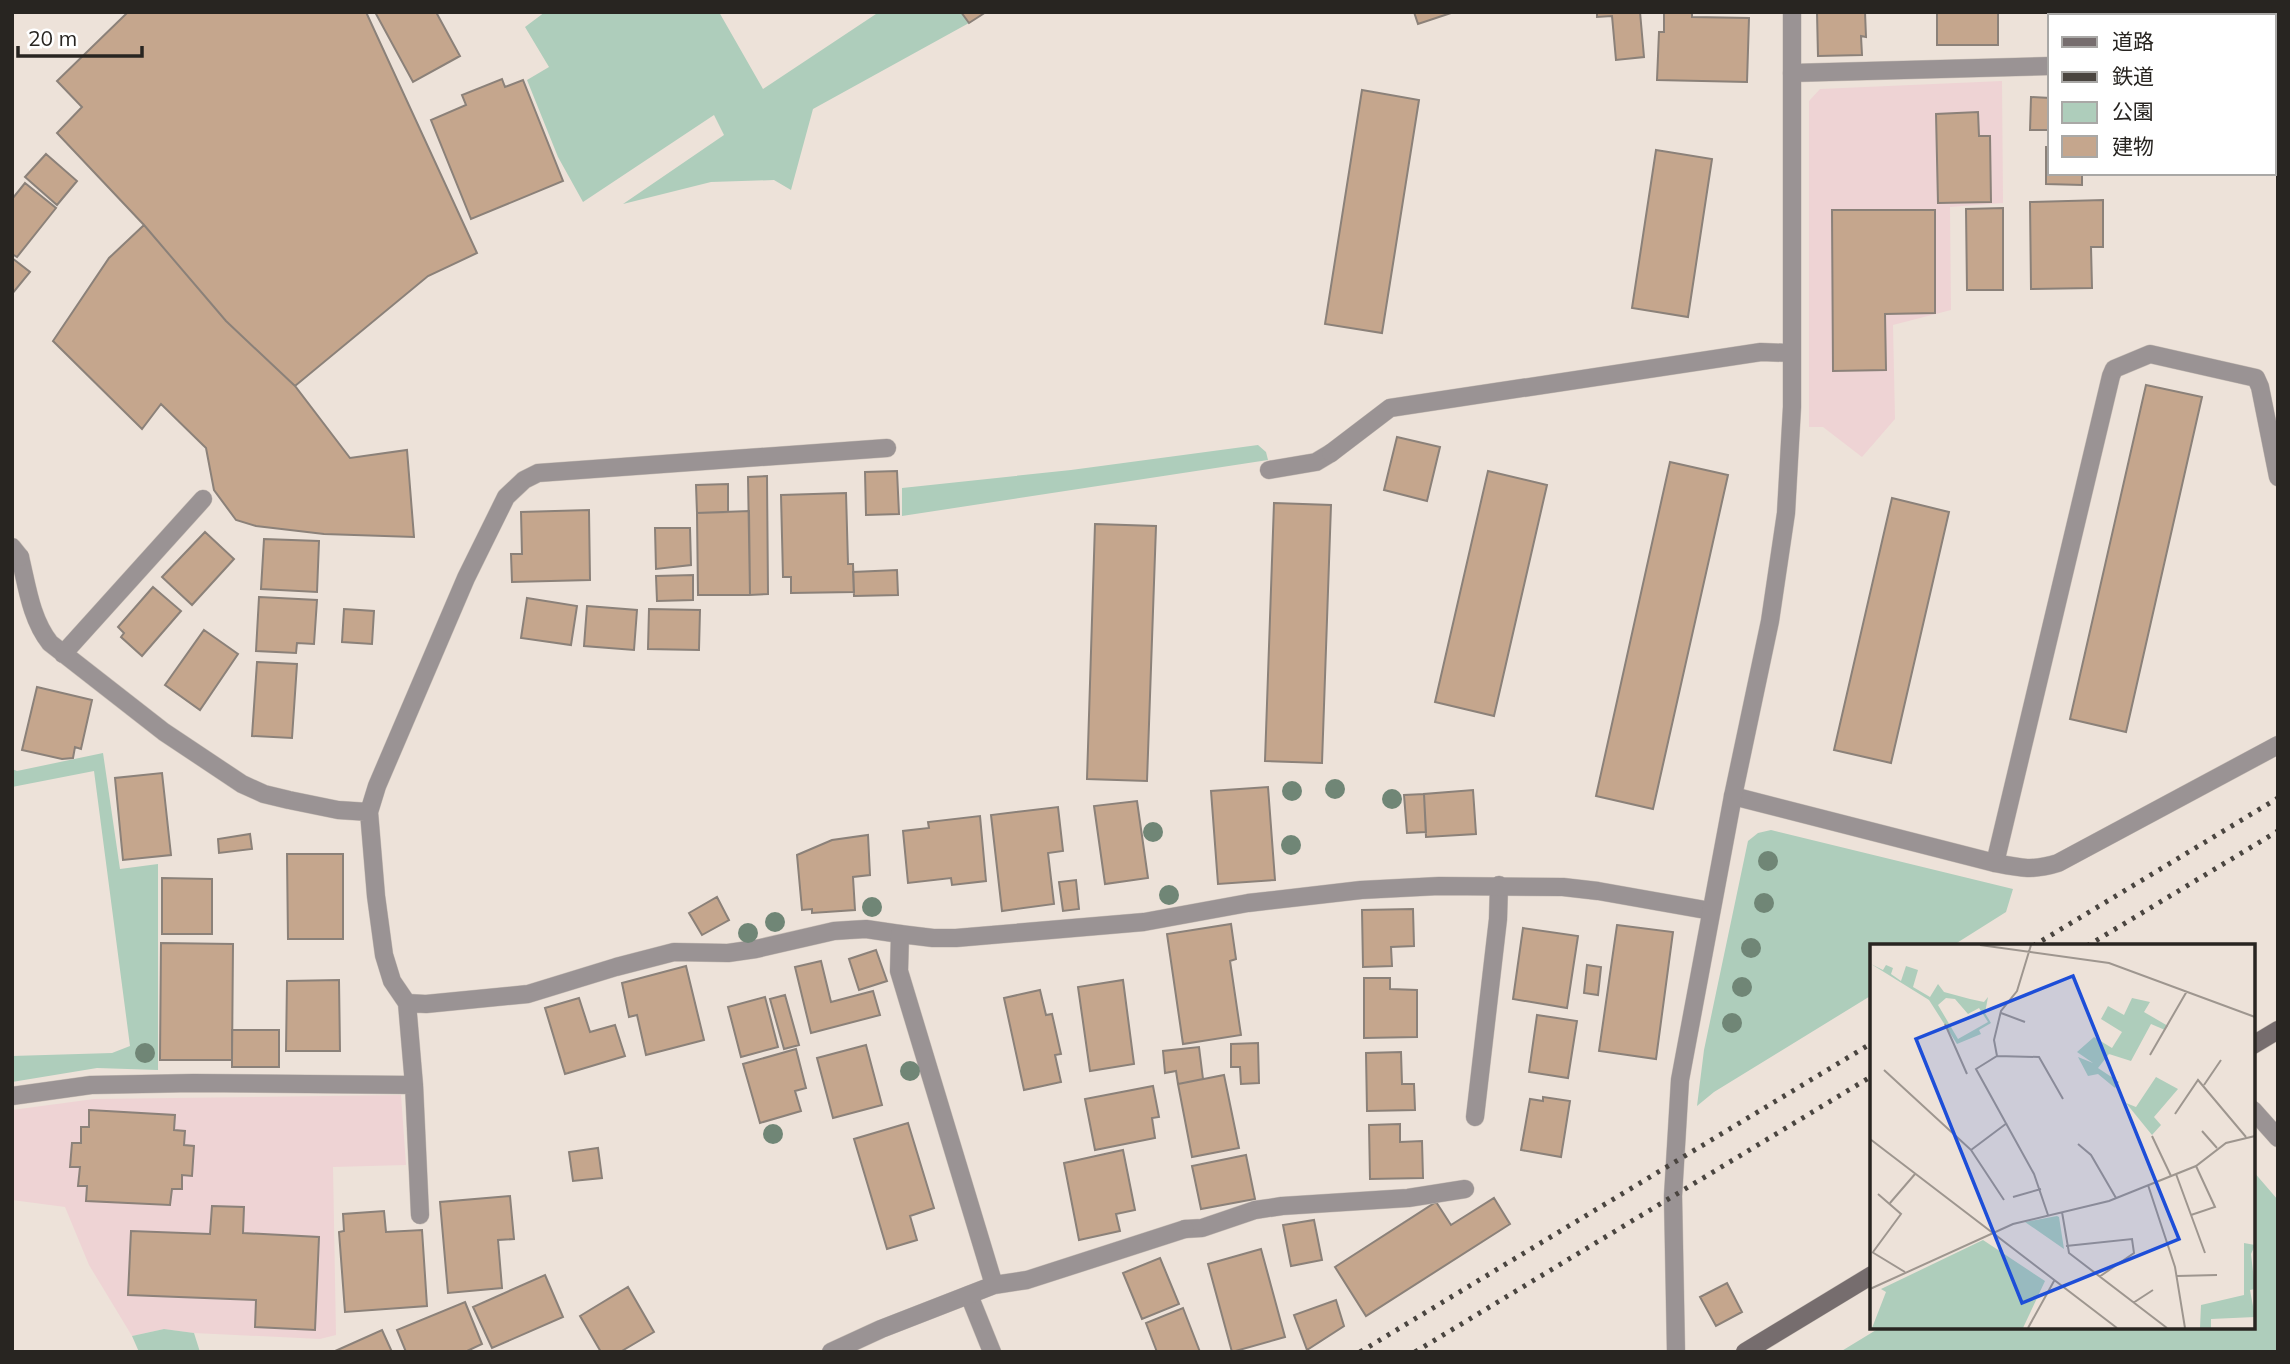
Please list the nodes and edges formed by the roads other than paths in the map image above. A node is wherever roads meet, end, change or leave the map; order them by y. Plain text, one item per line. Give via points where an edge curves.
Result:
1 (1792, 12) edge
2 (2048, 66) edge
3 (1792, 73) junction
4 (1791, 353) junction
5 (887, 448) dead end
6 (1269, 470) dead end
7 (2278, 477) edge
8 (203, 499) dead end
9 (16, 552) edge
10 (63, 654) junction
11 (2278, 745) edge
12 (1732, 796) junction
13 (369, 812) junction
14 (1995, 863) junction
15 (1499, 885) junction
16 (1711, 911) junction
17 (900, 934) junction
18 (407, 1003) junction
19 (2278, 1030) edge
20 (2255, 1044) edge
21 (414, 1084) junction
22 (12, 1096) edge
23 (2255, 1112) edge
24 (1475, 1117) dead end
25 (2278, 1138) edge
26 (1465, 1189) dead end
27 (420, 1215) dead end
28 (1870, 1276) edge
29 (994, 1285) junction
30 (969, 1295) junction
31 (831, 1352) edge
32 (992, 1352) edge
33 (1676, 1352) edge
34 (1745, 1352) edge

1 - 3 street
2 - 3 street
3 - 4 street
4 - 6 street via 1761,352 1390,408 1316,462
4 - 12 street via 1784,525 1770,621
5 - 13 street via 538,473 524,480 506,497 466,578
7 - 14 street via 2256,378 2150,354 2114,369
8 - 10 street
9 - 10 street via 41,633
10 - 13 street via 164,732 242,783 289,800
11 - 14 street via 2058,863 2040,869
12 - 14 street
12 - 16 street
13 - 18 street via 384,955
15 - 16 street via 1598,891
15 - 17 street via 1361,890 1248,902 1144,922 1006,934 933,938
15 - 24 street
16 - 33 street via 1676,1104
17 - 18 street via 834,931 728,953 674,951 528,994
17 - 29 street via 899,971
18 - 21 street
19 - 20 main road
21 - 22 street via 91,1085
21 - 27 street
23 - 25 street
26 - 29 street via 1255,1210 1027,1280
28 - 34 main road
29 - 30 street
30 - 31 street
30 - 32 street

